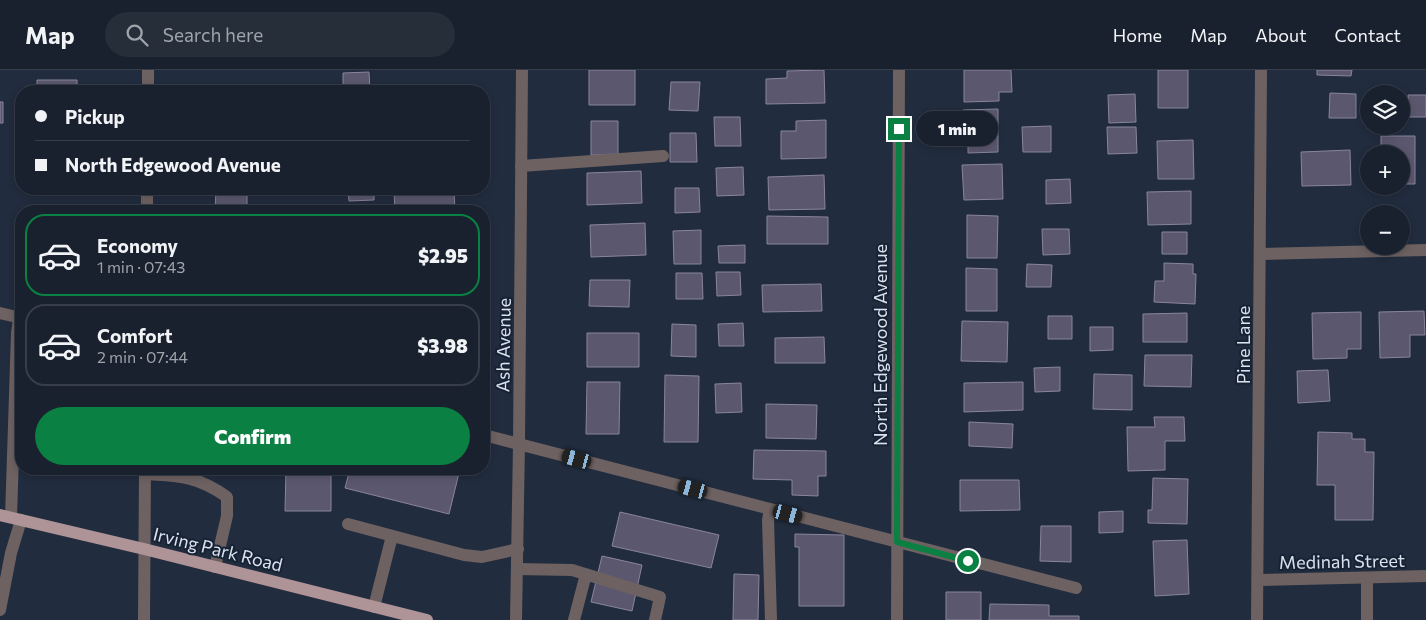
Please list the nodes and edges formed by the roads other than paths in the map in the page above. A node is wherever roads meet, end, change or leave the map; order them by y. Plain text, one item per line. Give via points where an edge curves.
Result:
1 (148, 70) edge
2 (522, 70) edge
3 (899, 70) edge
4 (1261, 70) edge
5 (148, 85) edge
6 (663, 156) dead end
7 (521, 166) junction
8 (1426, 250) edge
9 (1261, 254) junction
10 (0, 313) edge
11 (15, 317) edge
12 (15, 385) edge
13 (490, 436) edge
14 (520, 444) junction
15 (145, 475) edge
16 (174, 475) edge
17 (770, 509) junction
18 (10, 517) edge
19 (348, 524) dead end
20 (392, 536) junction
21 (897, 542) junction
22 (518, 548) junction
23 (144, 549) junction
24 (215, 567) junction
25 (517, 568) junction
26 (586, 574) junction
27 (1426, 576) edge
28 (1367, 578) junction
29 (1258, 580) junction
30 (1076, 588) dead end
31 (374, 606) junction
32 (0, 610) edge
33 (144, 620) edge
34 (427, 620) edge
35 (516, 620) edge
36 (574, 620) edge
37 (655, 620) edge
38 (771, 620) edge
39 (897, 620) edge
40 (1257, 620) edge
41 (1367, 620) edge

1 - 5 street
2 - 7 street, Ash Avenue
3 - 21 street, North Edgewood Avenue
4 - 9 street, Pine Lane
6 - 7 street
7 - 14 street, Ash Avenue
8 - 9 street
9 - 29 street, Pine Lane
10 - 11 street
12 - 18 street
13 - 14 street
14 - 17 street
14 - 22 street, Ash Avenue
15 - 23 street
16 - 24 street via 214,488 227,497 227,516
17 - 21 street
17 - 38 street
18 - 23 main road, Irving Park Road
18 - 32 street via 11,553
19 - 20 street
20 - 22 street via 482,557
20 - 31 street
21 - 30 street
21 - 39 street, North Edgewood Avenue
22 - 25 street, Ash Avenue
23 - 24 main road, Irving Park Road
23 - 33 street
24 - 31 main road, Irving Park Road
25 - 26 street via 572,570
25 - 35 street, Ash Avenue
26 - 36 street
26 - 37 street via 660,598
27 - 28 street, Medinah Street
28 - 29 street, Medinah Street
28 - 41 street
29 - 40 street, Pine Lane
31 - 34 main road, Irving Park Road

